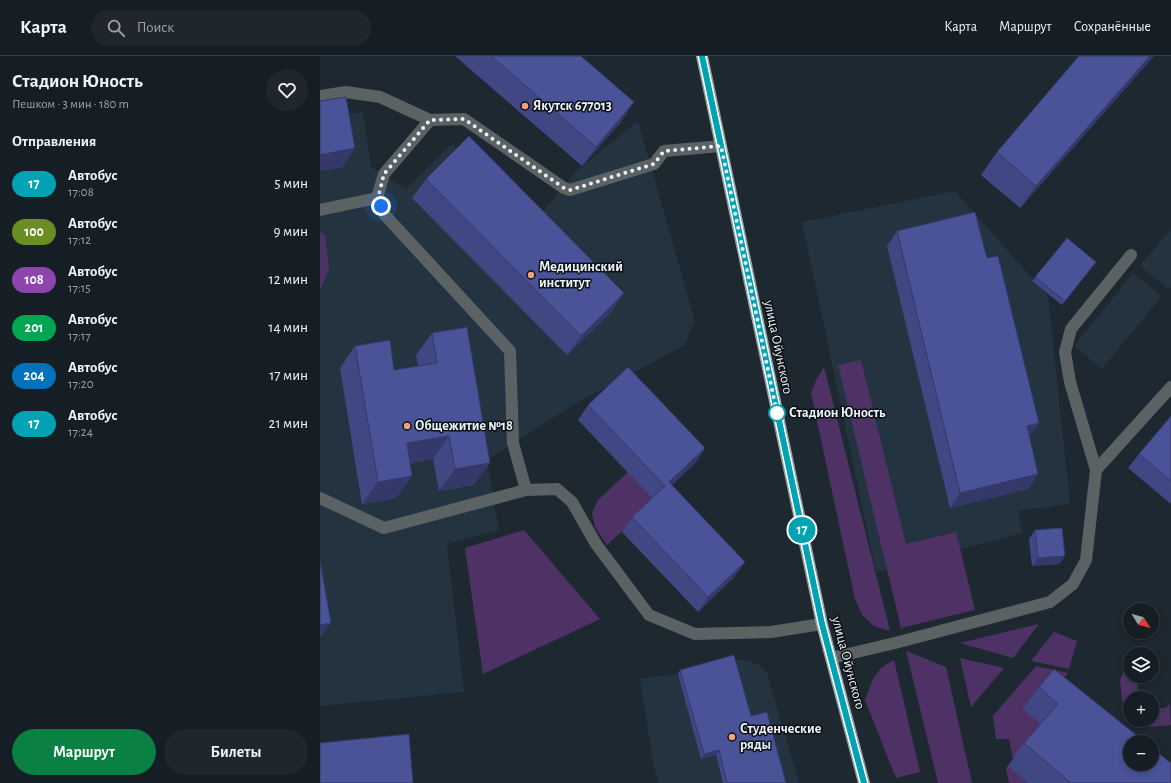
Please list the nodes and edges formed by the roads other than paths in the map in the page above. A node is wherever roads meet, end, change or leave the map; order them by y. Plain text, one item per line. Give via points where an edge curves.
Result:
1 (702, 56) edge
2 (320, 96) edge
3 (430, 120) junction
4 (721, 146) junction
5 (378, 198) junction
6 (320, 210) edge
7 (1131, 254) dead end
8 (1171, 387) edge
9 (1096, 470) junction
10 (526, 490) junction
11 (320, 498) edge
12 (822, 624) junction
13 (831, 658) junction
14 (864, 783) edge

1 - 4 main road, улица Ойунского
2 - 3 lane via 346,92 380,97
3 - 4 lane via 464,119 570,190 654,164 664,151
3 - 5 lane via 384,174
4 - 12 main road, улица Ойунского
5 - 6 lane
5 - 10 lane via 384,214 510,351 513,444
7 - 9 lane via 1071,329 1065,352 1070,382
8 - 9 lane
9 - 13 lane via 1086,560 1073,584 1050,602
10 - 11 lane via 384,528
10 - 12 lane via 557,489 572,502 596,544 649,615 695,634 771,632
12 - 13 main road, улица Ойунского
13 - 14 main road, улица Ойунского

